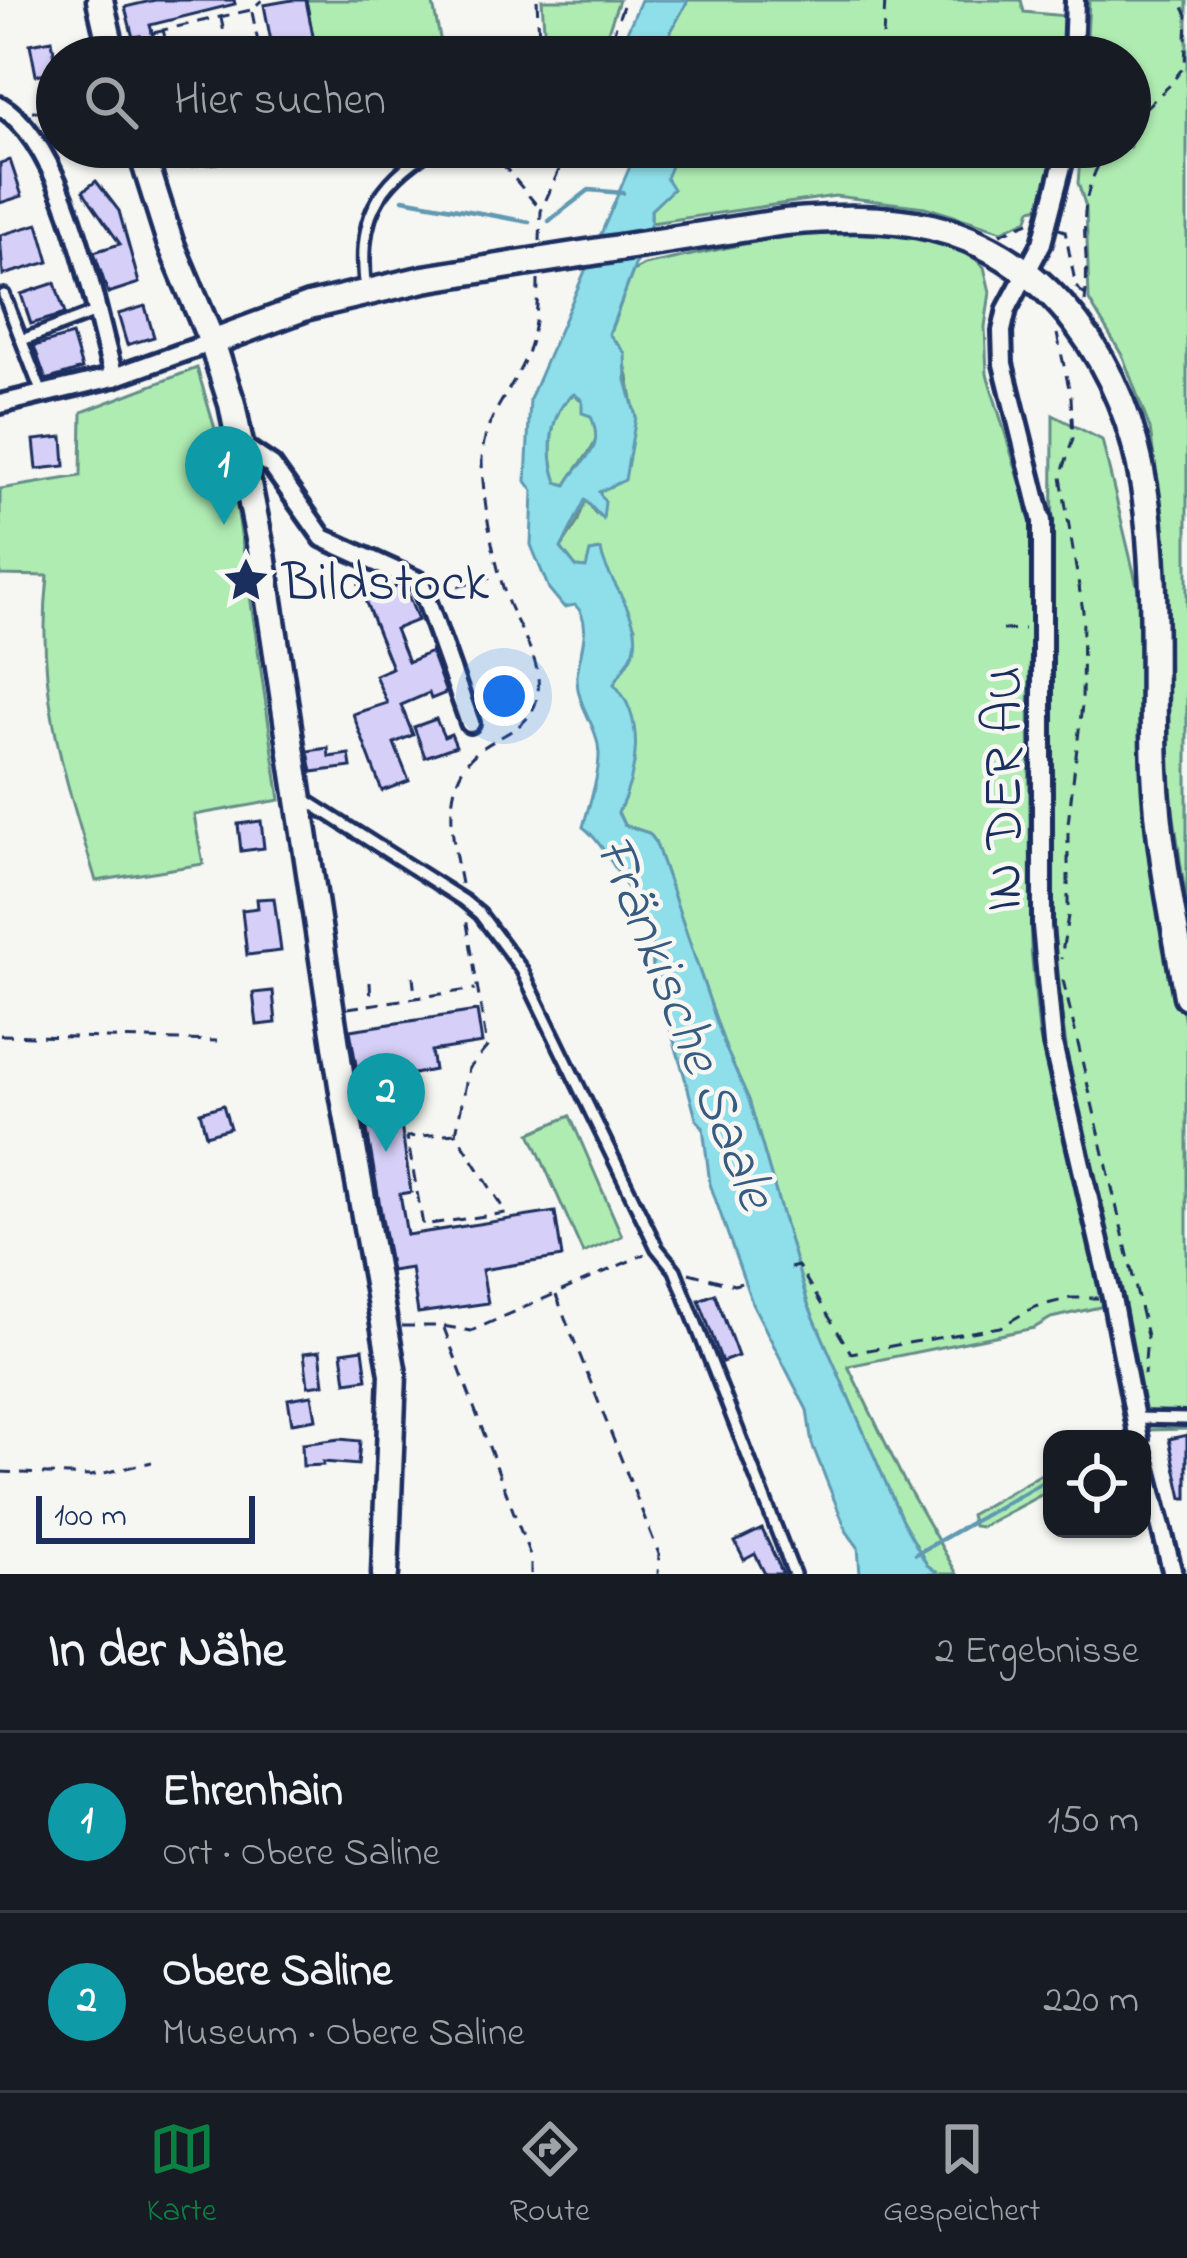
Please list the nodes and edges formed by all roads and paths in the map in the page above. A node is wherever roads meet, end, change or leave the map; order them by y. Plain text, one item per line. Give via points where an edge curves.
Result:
1 (100, 0) edge
2 (262, 0) edge
3 (537, 0) edge
4 (625, 0) edge
5 (885, 0) edge
6 (1076, 0) edge
7 (1179, 0) edge
8 (251, 10) junction
9 (221, 17) junction
10 (164, 30) junction
11 (108, 36) edge
12 (148, 36) edge
13 (165, 36) edge
14 (225, 36) edge
15 (257, 36) edge
16 (539, 36) edge
17 (612, 36) edge
18 (883, 36) edge
19 (1073, 36) edge
20 (1151, 103) edge
21 (0, 106) edge
22 (36, 142) edge
23 (50, 168) edge
24 (147, 168) edge
25 (403, 168) edge
26 (505, 168) edge
27 (560, 168) edge
28 (1063, 168) edge
29 (1097, 168) edge
30 (541, 211) junction
31 (532, 262) junction
32 (1027, 274) junction
33 (366, 292) junction
34 (4, 295) dead end
35 (96, 312) junction
36 (1071, 314) junction
37 (22, 340) junction
38 (212, 342) junction
39 (114, 377) junction
40 (43, 396) junction
41 (0, 404) edge
42 (244, 447) junction
43 (500, 576) junction
44 (424, 595) junction
45 (1044, 629) junction
46 (1001, 630) dead end
47 (470, 723) dead end
48 (300, 796) junction
49 (463, 900) junction
50 (412, 976) dead end
51 (370, 982) dead end
52 (477, 989) junction
53 (1187, 996) edge
54 (416, 998) junction
55 (0, 1035) edge
56 (217, 1041) dead end
57 (456, 1133) junction
58 (657, 1248) junction
59 (790, 1268) dead end
60 (675, 1270) junction
61 (748, 1280) dead end
62 (556, 1295) junction
63 (1112, 1298) junction
64 (443, 1326) junction
65 (385, 1329) junction
66 (1144, 1382) dead end
67 (1134, 1418) junction
68 (1187, 1419) edge
69 (1137, 1430) edge
70 (152, 1462) dead end
71 (0, 1472) edge
72 (1151, 1489) edge
73 (386, 1574) edge
74 (531, 1574) edge
75 (658, 1574) edge
76 (794, 1574) edge
77 (1173, 1574) edge

1 - 11 main road
2 - 8 path
3 - 16 path
4 - 17 path
5 - 18 path
6 - 19 street
7 - 20 path via 1187,15 1184,64
8 - 9 path
8 - 15 path
9 - 10 path
9 - 14 path
10 - 12 path
10 - 13 path
21 - 22 street
23 - 35 street
24 - 38 main road
25 - 33 lane via 374,203 361,252
26 - 30 path
27 - 30 path
28 - 32 street, IN DER AU
29 - 36 path via 1082,212 1086,296
30 - 31 path
31 - 32 main road, bridge via 847,218 934,228
31 - 33 main road
31 - 43 path via 533,337 484,438
32 - 36 main road
32 - 45 street, IN DER AU via 1007,309 1003,364 1042,521
33 - 38 main road
34 - 37 lane
35 - 37 lane
35 - 39 street
36 - 53 main road via 1114,382 1145,492 1155,776
36 - 66 path via 1056,329 1072,397 1073,438 1060,477 1083,611 1082,705 1060,968 1148,1336
37 - 40 lane
38 - 39 street
38 - 42 main road
39 - 40 street
40 - 41 street
42 - 44 street via 272,466 322,538 420,583
42 - 48 main road
43 - 44 path
43 - 49 path via 536,667 537,696 526,720 461,773 452,813
44 - 47 street
45 - 46 path
45 - 63 street, IN DER AU via 1042,926 1053,1044
48 - 49 lane
48 - 65 main road
49 - 52 path
49 - 58 lane via 522,970
50 - 54 path
51 - 54 path via 369,1005
52 - 54 path
52 - 57 path via 487,1047 469,1068
55 - 56 path
57 - 57 path via 407,1136 423,1226 506,1213
58 - 60 lane
58 - 62 path
59 - 63 path via 798,1266 851,1353 1000,1327 1071,1298
60 - 61 path via 734,1285
60 - 76 lane
62 - 64 path via 471,1331
62 - 75 path via 659,1554
63 - 67 street, IN DER AU
64 - 65 path
64 - 74 path
65 - 73 main road via 393,1374
67 - 68 lane
67 - 69 street, IN DER AU
70 - 71 path via 91,1476
72 - 77 street

